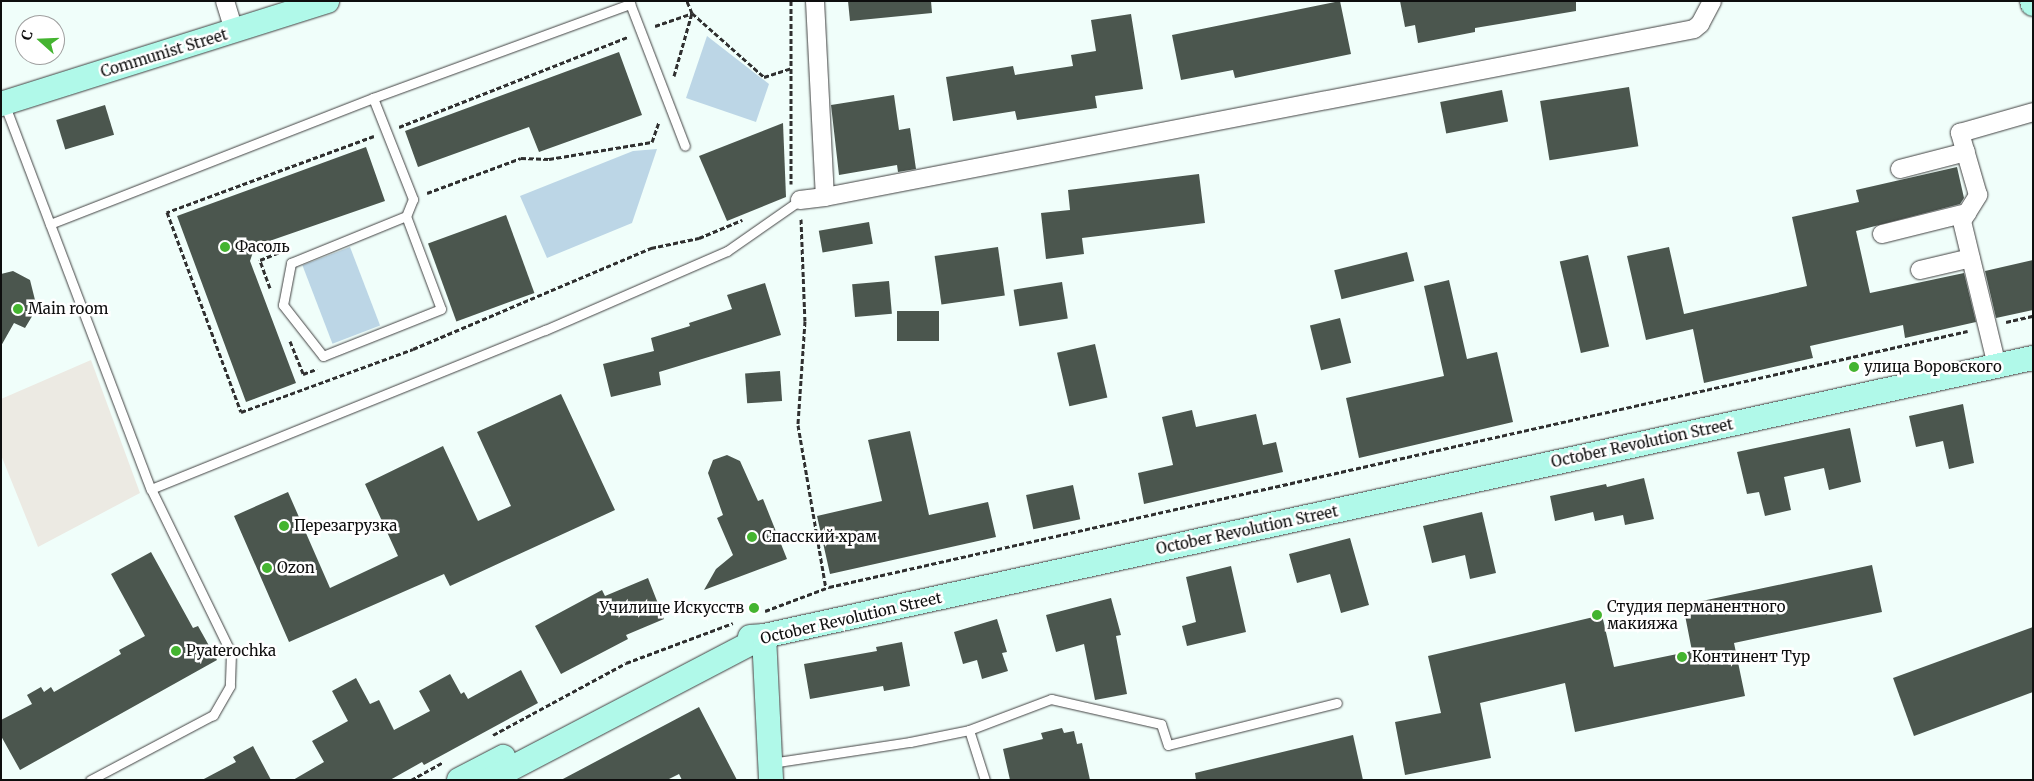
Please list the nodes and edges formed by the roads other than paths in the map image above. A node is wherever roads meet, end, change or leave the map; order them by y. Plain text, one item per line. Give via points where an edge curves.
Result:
1 (225, 1) edge
2 (327, 1) edge
3 (815, 1) edge
4 (1712, 1) edge
5 (630, 3) edge
6 (234, 31) junction
7 (374, 98) junction
8 (2, 104) edge
9 (2033, 112) edge
10 (685, 146) dead end
11 (1966, 152) junction
12 (1900, 168) dead end
13 (825, 197) junction
14 (800, 200) joint
15 (1967, 213) junction
16 (406, 216) junction
17 (50, 224) junction
18 (1882, 234) dead end
19 (1971, 258) junction
20 (1920, 270) dead end
21 (2033, 358) edge
22 (1997, 366) junction
23 (151, 489) junction
24 (764, 636) junction
25 (1337, 703) dead end
26 (969, 730) junction
27 (771, 772) edge
28 (90, 780) edge
29 (459, 780) edge
30 (489, 780) edge
31 (984, 780) edge

1 - 6 street
2 - 6 street, Communist Street
3 - 13 street
4 - 13 street via 1694,29
5 - 7 lane
5 - 10 lane
6 - 8 street, Communist Street
7 - 16 lane via 412,199
7 - 17 lane
8 - 17 lane
9 - 11 street via 1960,134
11 - 12 street
11 - 15 street via 1978,196
13 - 14 street
14 - 23 lane via 718,255 545,330
15 - 18 street
15 - 19 street via 1962,221
16 - 16 lane via 441,309 323,356 283,305 291,262
17 - 23 lane
19 - 20 street
19 - 22 street
21 - 22 street, October Revolution Street
22 - 24 street, October Revolution Street
23 - 28 lane via 232,653 230,686 213,715
24 - 27 street
24 - 29 street via 728,639
24 - 30 street, October Revolution Street
25 - 26 lane via 1168,745 1161,724 1051,699
26 - 27 lane
26 - 31 lane

